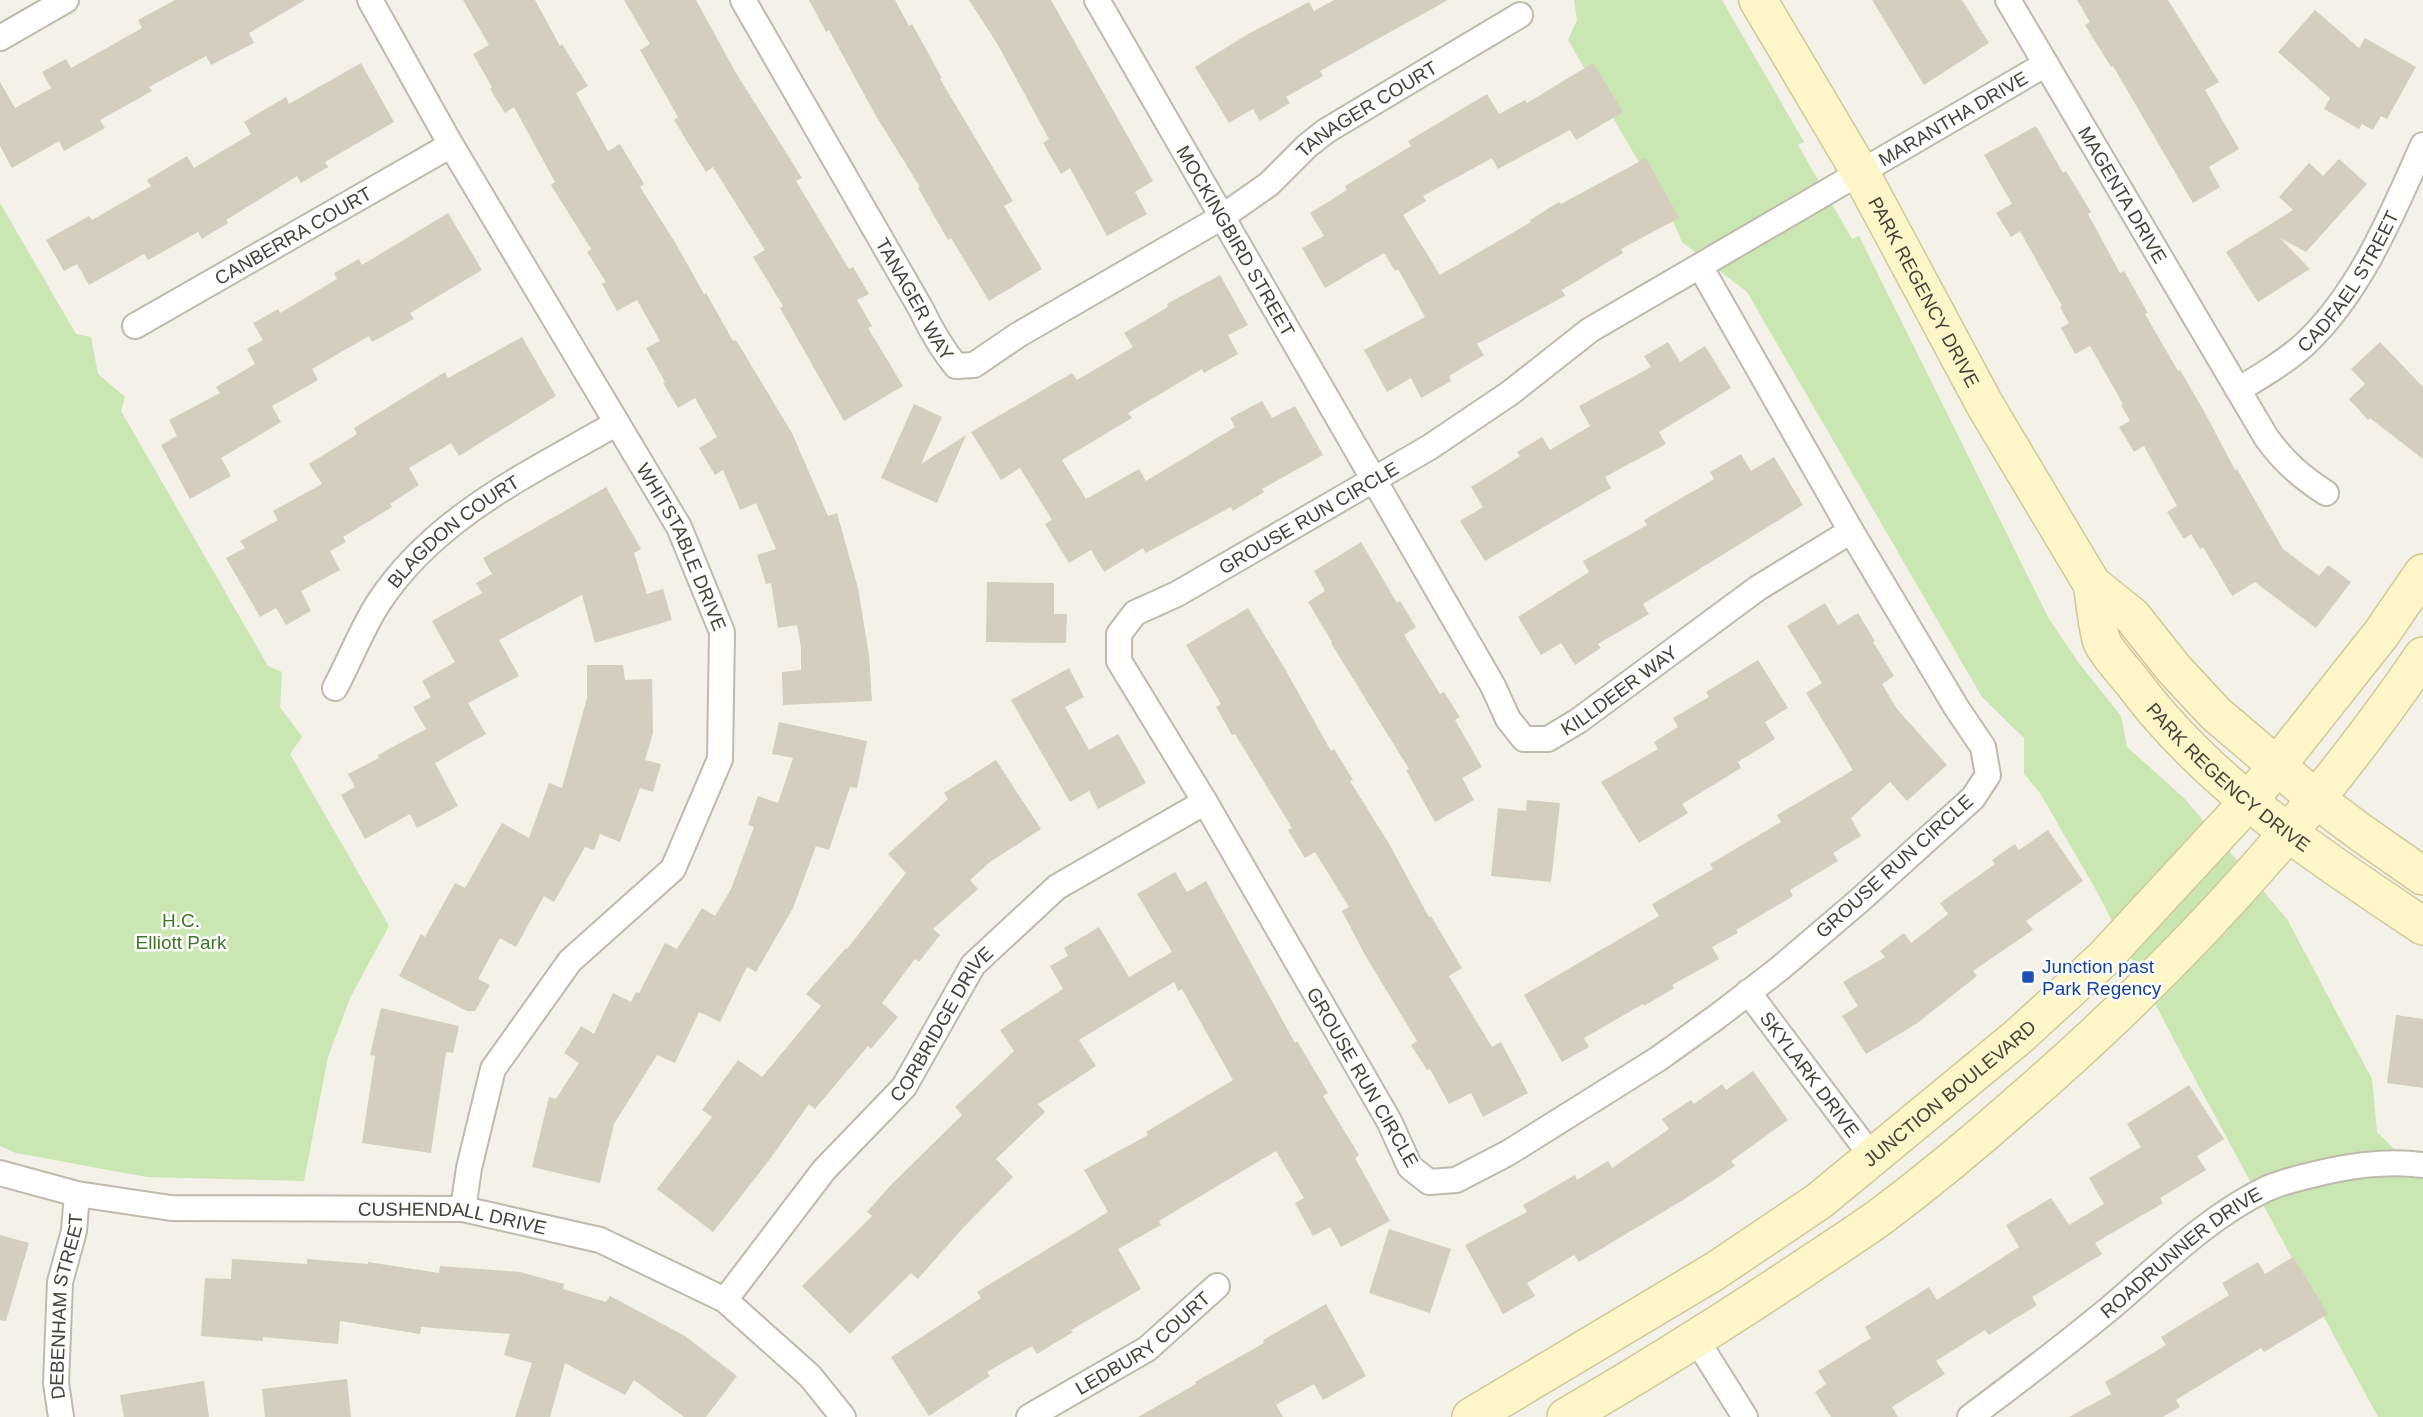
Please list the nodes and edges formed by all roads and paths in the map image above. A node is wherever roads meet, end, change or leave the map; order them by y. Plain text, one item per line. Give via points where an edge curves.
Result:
1 (66, 0) edge
2 (370, 0) edge
3 (743, 0) edge
4 (1097, 0) edge
5 (1758, 0) edge
6 (2008, 0) edge
7 (1520, 15) dead end
8 (3, 30) edge
9 (2046, 64) junction
10 (451, 145) junction
11 (2423, 145) edge
12 (1860, 172) junction
13 (1222, 217) junction
14 (1700, 266) junction
15 (135, 326) dead end
16 (2238, 390) junction
17 (617, 423) junction
18 (1375, 481) junction
19 (2326, 493) dead end
20 (1851, 531) junction
21 (2423, 573) edge
22 (2092, 584) junction
23 (2423, 656) edge
24 (335, 688) dead end
25 (2277, 768) junction
26 (2316, 799) junction
27 (1205, 802) junction
28 (2248, 802) junction
29 (2287, 832) junction
30 (2423, 876) edge
31 (2423, 926) edge
32 (1748, 992) junction
33 (1873, 1158) junction
34 (2423, 1165) edge
35 (0, 1173) edge
36 (78, 1194) junction
37 (463, 1209) junction
38 (1217, 1286) dead end
39 (725, 1300) junction
40 (1696, 1339) junction
41 (61, 1417) edge
42 (843, 1417) edge
43 (1029, 1417) edge
44 (1471, 1417) edge
45 (1566, 1417) edge
46 (1745, 1417) edge
47 (1970, 1417) edge

1 - 8 street
2 - 10 street, WHITSTABLE DRIVE
3 - 13 street, TANAGER WAY via 933,335 956,366 974,365
4 - 13 street, MOCKINGBIRD STREET
5 - 12 main road, PARK REGENCY DRIVE
6 - 9 street, MAGENTA DRIVE
7 - 13 street, TANAGER COURT via 1326,131 1269,184
9 - 12 street, MARANTHA DRIVE
9 - 16 street, MAGENTA DRIVE
10 - 15 street, CANBERRA COURT
10 - 17 street, WHITSTABLE DRIVE
11 - 16 street, CADFAEL STREET via 2363,268 2337,308 2305,344
12 - 14 street, GROUSE RUN CIRCLE
12 - 22 main road, PARK REGENCY DRIVE via 1985,405
13 - 18 street, MOCKINGBIRD STREET
14 - 18 street, GROUSE RUN CIRCLE via 1590,330 1469,422
14 - 20 street, GROUSE RUN CIRCLE
16 - 19 street, MAGENTA DRIVE via 2281,459
17 - 24 street, BLAGDON COURT via 473,507 425,546 379,602
17 - 37 street, WHITSTABLE DRIVE via 679,527 722,632 720,759 673,869 570,961 493,1069
18 - 20 street, KILLDEER WAY via 1508,719 1524,739 1548,739 1578,721 1758,588
18 - 27 street, GROUSE RUN CIRCLE via 1177,594 1135,613 1119,634 1119,661
20 - 32 street, GROUSE RUN CIRCLE via 1983,747 1988,775 1973,798
21 - 25 main road, JUNCTION BOULEVARD
22 - 25 main road, PARK REGENCY DRIVE via 2132,616 2216,715
22 - 28 main road, PARK REGENCY DRIVE via 2102,641 2148,704
23 - 26 main road
25 - 26 main road, PARK REGENCY DRIVE
25 - 28 main road, JUNCTION BOULEVARD
26 - 29 main road
26 - 30 main road, PARK REGENCY DRIVE
27 - 32 street, GROUSE RUN CIRCLE via 1389,1121 1410,1167 1429,1182 1457,1180 1508,1153 1658,1059
27 - 39 street, CORBRIDGE DRIVE via 1057,887 973,965 904,1087 824,1170
28 - 29 main road, PARK REGENCY DRIVE
28 - 33 main road, JUNCTION BOULEVARD via 2103,958
29 - 31 main road, PARK REGENCY DRIVE
29 - 40 main road via 2202,930 2069,1060 1951,1163 1878,1218
32 - 33 street, SKYLARK DRIVE
33 - 44 main road, JUNCTION BOULEVARD via 1819,1201 1714,1270
34 - 47 street, ROADRUNNER DRIVE via 2366,1164 2313,1174 2269,1188 2230,1209
35 - 36 street, CUSHENDALL DRIVE
36 - 37 street, CUSHENDALL DRIVE via 171,1208
36 - 41 street, DEBENHAM STREET via 60,1282 56,1383
37 - 39 street, CUSHENDALL DRIVE via 600,1240
38 - 43 street, LEDBURY COURT via 1147,1349
39 - 42 street, CUSHENDALL DRIVE via 810,1376
40 - 45 main road
40 - 46 street

